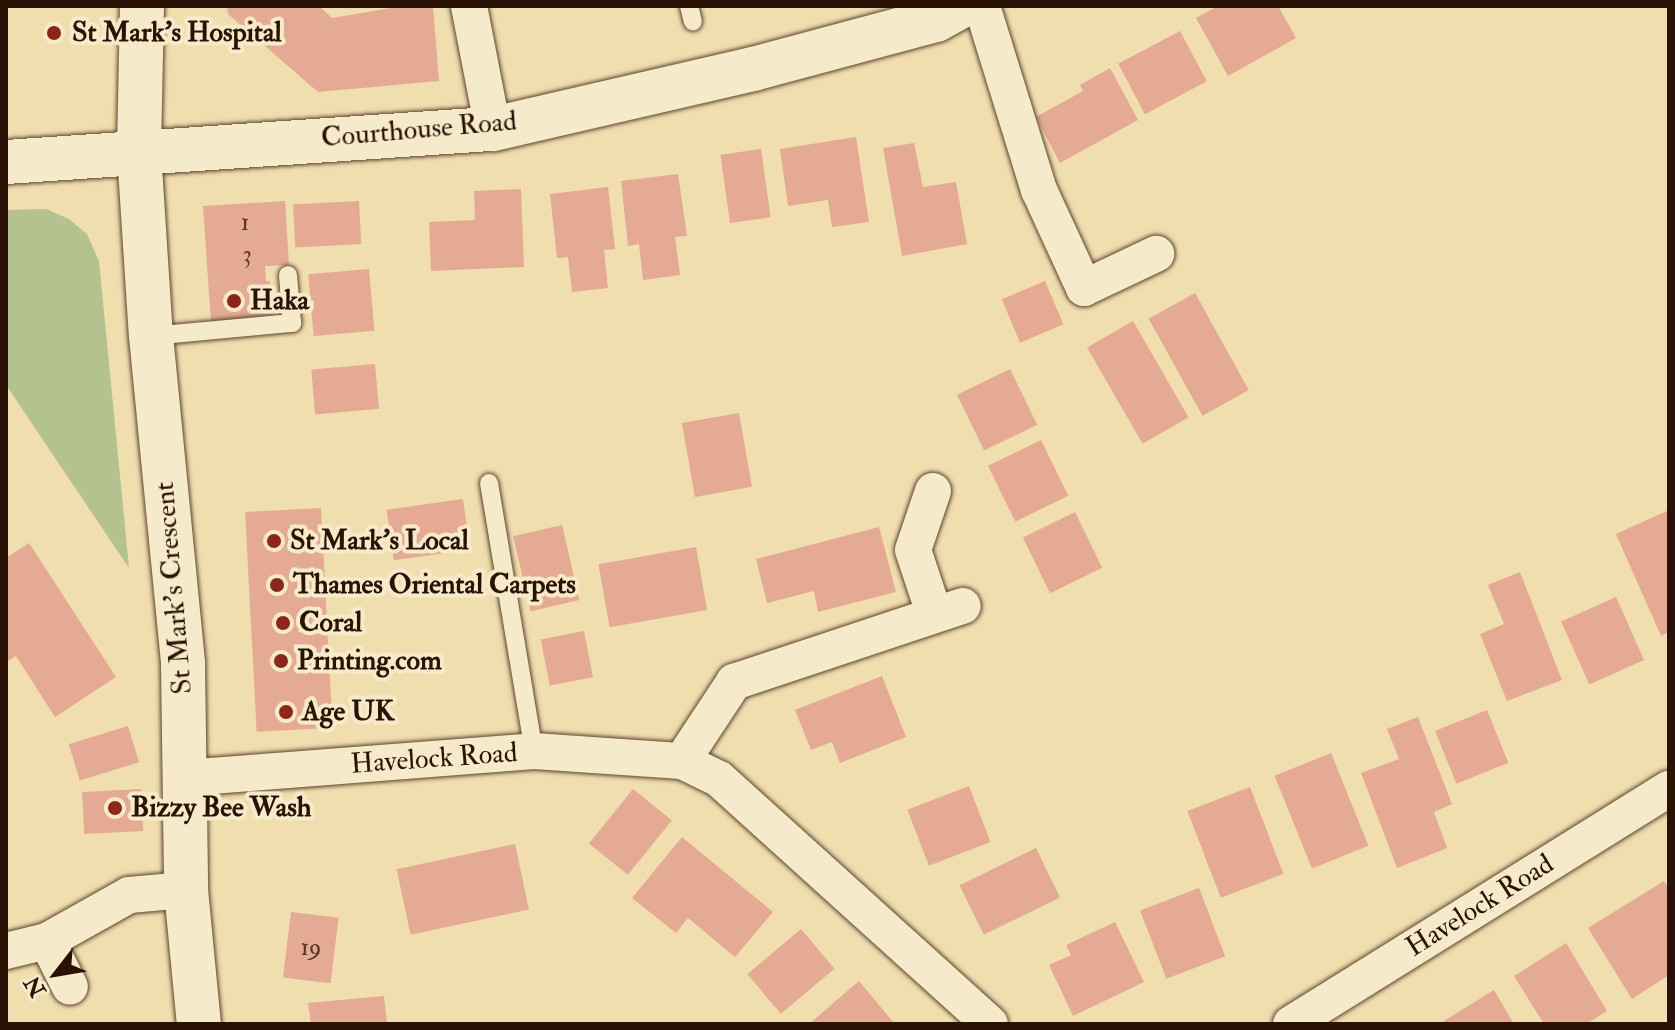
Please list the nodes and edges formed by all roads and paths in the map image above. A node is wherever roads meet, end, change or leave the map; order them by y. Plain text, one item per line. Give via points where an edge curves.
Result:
1 (142, 6) edge
2 (469, 6) edge
3 (961, 6) edge
4 (982, 6) edge
5 (493, 129) junction
6 (139, 152) junction
7 (6, 162) edge
8 (1156, 254) dead end
9 (288, 275) dead end
10 (151, 336) junction
11 (489, 483) dead end
12 (933, 491) dead end
13 (534, 751) junction
14 (682, 761) junction
15 (185, 778) junction
16 (1669, 789) edge
17 (186, 890) junction
18 (47, 941) junction
19 (6, 951) edge
20 (70, 987) dead end
21 (199, 1024) edge
22 (990, 1024) edge
23 (1291, 1024) edge

1 - 6 street, St Mark's Crescent
2 - 5 street
3 - 5 street, Courthouse Road via 936,20 753,69
4 - 8 street via 1039,190 1084,288
5 - 6 street, Courthouse Road
6 - 7 street, Courthouse Road
6 - 10 street, St Mark's Crescent
9 - 10 lane via 292,323
10 - 15 street, St Mark's Crescent via 183,664
11 - 13 lane
12 - 14 street via 913,550 948,609 734,682
13 - 14 street, Havelock Road
13 - 15 street, Havelock Road
14 - 22 street, Havelock Road via 719,779
15 - 17 street, St Mark's Crescent
16 - 23 street, Havelock Road
17 - 18 street via 129,895
17 - 21 street, St Mark's Crescent
18 - 19 street
18 - 20 street

